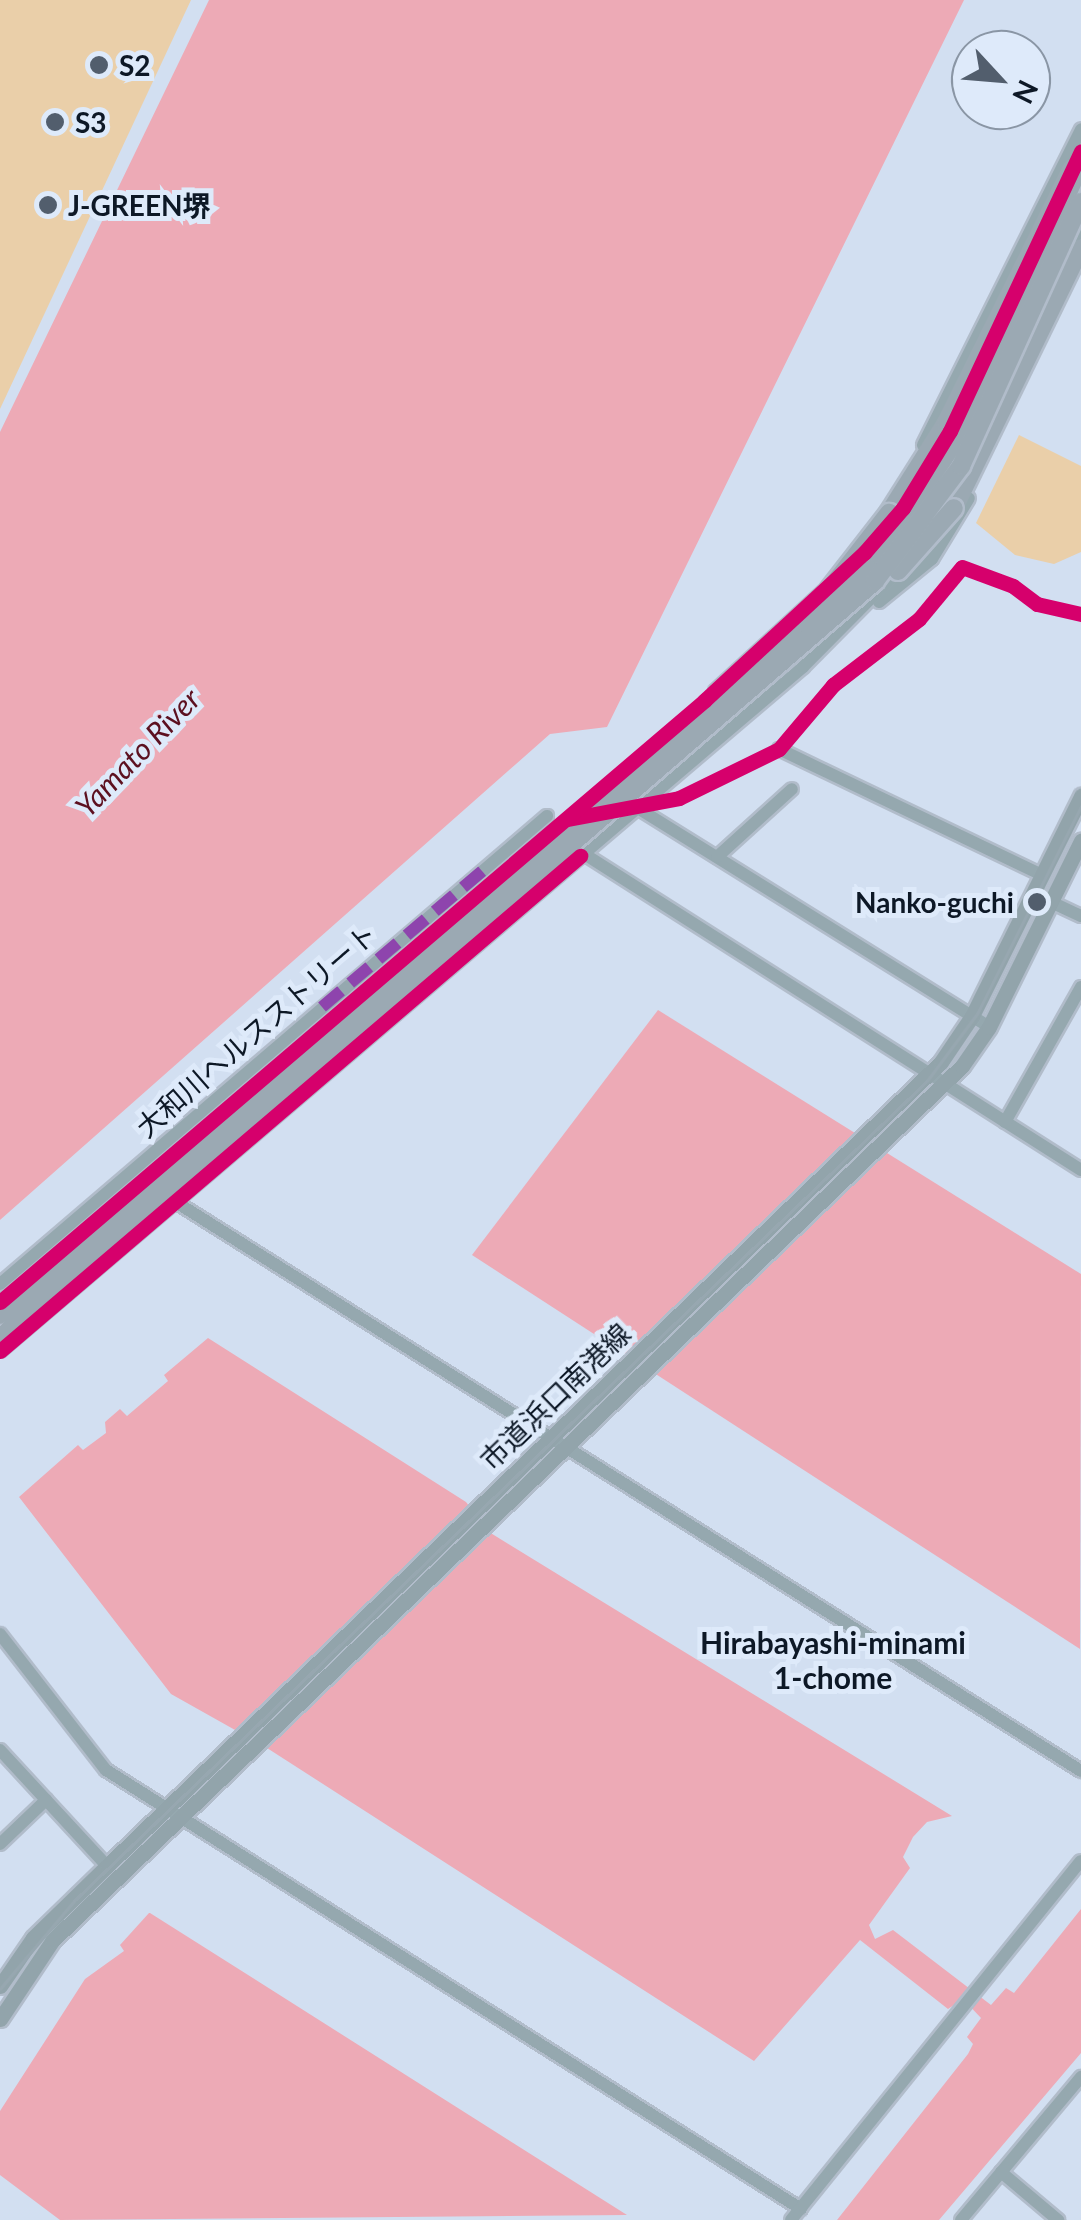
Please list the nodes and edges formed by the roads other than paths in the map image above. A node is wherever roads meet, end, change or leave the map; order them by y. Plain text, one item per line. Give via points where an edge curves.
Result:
1 (1081, 130) edge
2 (1080, 158) edge
3 (1081, 202) edge
4 (1081, 225) edge
5 (1081, 248) edge
6 (1081, 260) edge
7 (855, 620) junction
8 (749, 672) junction
9 (776, 673) junction
10 (705, 700) junction
11 (779, 749) dead end
12 (792, 789) dead end
13 (1081, 796) edge
14 (636, 807) junction
15 (547, 816) dead end
16 (566, 819) junction
17 (1081, 841) edge
18 (580, 856) junction
19 (717, 857) junction
20 (1042, 875) junction
21 (1051, 902) junction
22 (1081, 916) edge
23 (1081, 987) edge
24 (972, 1016) junction
25 (989, 1027) junction
26 (928, 1074) junction
27 (945, 1084) junction
28 (1005, 1122) junction
29 (1081, 1170) edge
30 (149, 1174) junction
31 (174, 1203) junction
32 (0, 1284) edge
33 (0, 1302) edge
34 (0, 1315) edge
35 (0, 1338) edge
36 (0, 1351) edge
37 (550, 1435) junction
38 (568, 1446) junction
39 (1, 1639) edge
40 (0, 1750) edge
41 (1081, 1771) edge
42 (46, 1800) junction
43 (167, 1808) junction
44 (182, 1816) junction
45 (0, 1844) edge
46 (1081, 1861) edge
47 (106, 1866) junction
48 (0, 1986) edge
49 (0, 2017) edge
50 (1081, 2077) edge
51 (1001, 2172) junction
52 (796, 2214) edge
53 (961, 2220) edge
54 (1058, 2220) edge

1 - 10 street via 881,516 842,566
2 - 8 highway, bridge via 909,485 836,581
2 - 8 highway, bridge via 930,488 858,576
2 - 10 street via 950,431 903,508 848,569
3 - 9 highway, bridge via 946,490 875,581
4 - 7 street via 960,485 920,546
5 - 9 highway, bridge via 990,444 946,518 882,586
6 - 7 street via 942,546
7 - 14 street
8 - 34 highway, bridge
9 - 35 highway, bridge
10 - 16 street
11 - 20 street
12 - 19 street
13 - 20 main road, 市道浜口南港線
14 - 18 street
14 - 19 street
15 - 32 street, 大和川ヘルスストリート
16 - 18 street
16 - 30 street
17 - 21 main road, 市道浜口南港線
18 - 26 street
18 - 31 street
19 - 24 street
20 - 24 main road, 市道浜口南港線
21 - 22 street
21 - 25 main road, 市道浜口南港線
23 - 28 street
24 - 25 street
24 - 26 main road, 市道浜口南港線
25 - 27 main road, 市道浜口南港線
26 - 27 street
26 - 37 main road, 市道浜口南港線
27 - 28 street
27 - 38 main road, 市道浜口南港線
28 - 29 street
30 - 31 street
30 - 33 street
31 - 36 street
31 - 37 street
37 - 38 street
37 - 43 main road, 市道浜口南港線
38 - 41 street
38 - 44 main road, 市道浜口南港線
39 - 43 street via 106,1770
40 - 42 street
42 - 45 street
42 - 47 street
43 - 44 street
43 - 47 main road, 市道浜口南港線
44 - 49 main road, 市道浜口南港線 via 52,1941
44 - 52 street
46 - 52 street
47 - 48 main road, 市道浜口南港線 via 33,1938
50 - 51 street
51 - 53 street
51 - 54 street

